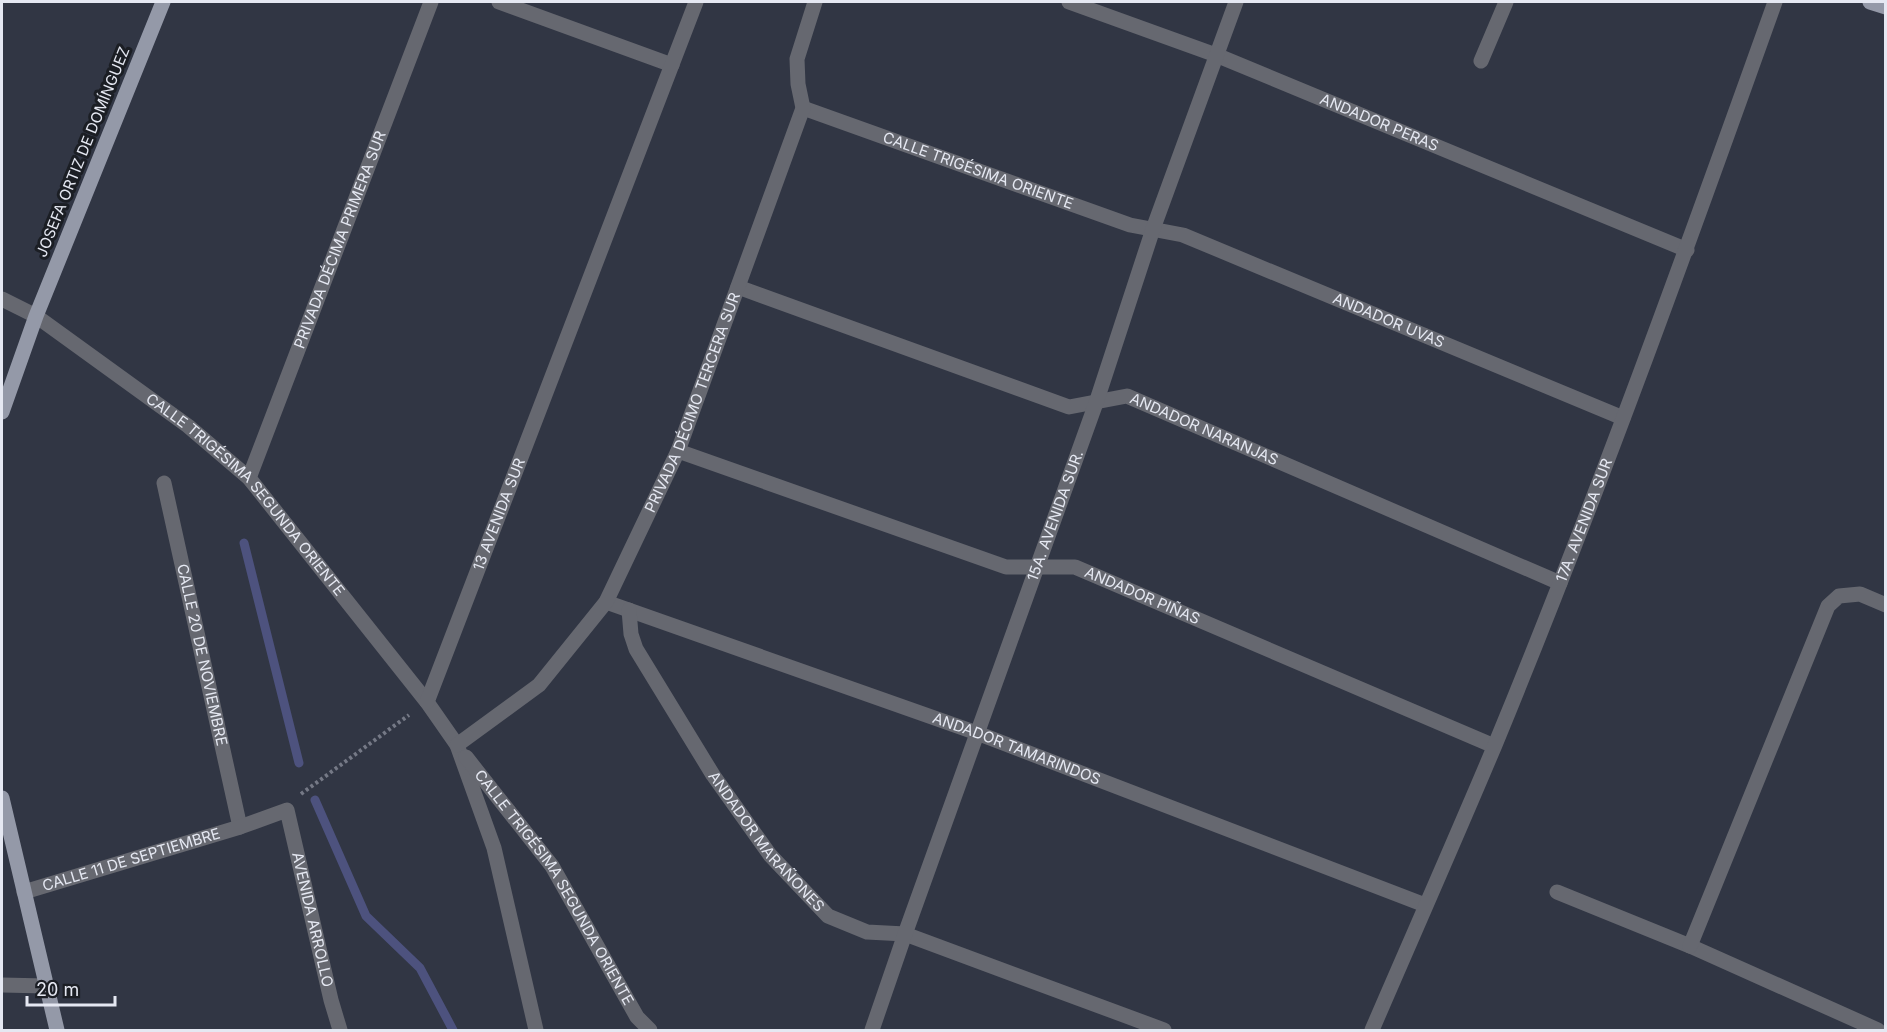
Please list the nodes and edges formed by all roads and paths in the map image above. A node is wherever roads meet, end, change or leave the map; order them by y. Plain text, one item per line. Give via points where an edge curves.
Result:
1 (163, 2) edge
2 (431, 2) edge
3 (499, 2) edge
4 (696, 2) edge
5 (815, 2) edge
6 (1069, 2) edge
7 (1236, 2) edge
8 (1506, 2) edge
9 (1775, 2) edge
10 (1870, 2) edge
11 (1886, 7) edge
12 (1216, 55) junction
13 (1481, 61) dead end
14 (672, 65) junction
15 (803, 108) junction
16 (1153, 230) junction
17 (1687, 250) junction
18 (738, 287) junction
19 (2, 299) edge
20 (36, 316) junction
21 (1096, 403) junction
22 (2, 412) edge
23 (1623, 418) junction
24 (678, 451) junction
25 (249, 478) junction
26 (164, 483) dead end
27 (1037, 568) junction
28 (1560, 583) junction
29 (606, 602) junction
30 (1886, 605) edge
31 (629, 610) junction
32 (427, 702) junction
33 (977, 733) junction
34 (457, 745) junction
35 (1494, 746) junction
36 (2, 798) edge
37 (287, 810) junction
38 (240, 827) junction
39 (24, 892) junction
40 (1557, 892) dead end
41 (1425, 906) junction
42 (904, 934) junction
43 (1690, 946) junction
44 (2, 985) edge
45 (46, 986) junction
46 (57, 1030) edge
47 (340, 1030) edge
48 (536, 1030) edge
49 (650, 1030) edge
50 (872, 1030) edge
51 (1164, 1030) edge
52 (1372, 1030) edge
53 (1878, 1030) edge

1 - 20 main road, JOSEFA ORTIZ DE DOMÍNGUEZ
2 - 25 street, PRIVADA DÉCIMA PRIMERA SUR
3 - 14 street
4 - 14 street, 13 AVENIDA SUR
5 - 15 street, PRIVADA DÉCIMO TERCERA SUR via 797,59
6 - 12 street, ANDADOR PERAS
7 - 12 street, 15A. AVENIDA SUR.
8 - 13 street
9 - 17 street, 17A. AVENIDA SUR
10 - 11 main road
12 - 16 street, 15A. AVENIDA SUR.
12 - 17 street, ANDADOR PERAS
14 - 32 street, 13 AVENIDA SUR
15 - 16 street, CALLE TRIGÉSIMA ORIENTE
15 - 18 street, PRIVADA DÉCIMO TERCERA SUR
16 - 21 street, 15A. AVENIDA SUR.
16 - 23 street, ANDADOR UVAS via 1183,235
17 - 23 street, 17A. AVENIDA SUR
18 - 21 street, ANDADOR NARANJAS via 1069,407
18 - 24 street, PRIVADA DÉCIMO TERCERA SUR
19 - 20 street, CALLE TRIGÉSIMA SEGUNDA ORIENTE
20 - 22 main road, JOSEFA ORTIZ DE DOMÍNGUEZ
20 - 25 street, CALLE TRIGÉSIMA SEGUNDA ORIENTE via 188,426
21 - 27 street, 15A. AVENIDA SUR.
21 - 28 street, ANDADOR NARANJAS via 1127,396
23 - 28 street, 17A. AVENIDA SUR
24 - 27 street, ANDADOR PIÑAS via 1006,567
24 - 29 street, PRIVADA DÉCIMO TERCERA SUR
25 - 32 street, CALLE TRIGÉSIMA SEGUNDA ORIENTE
26 - 38 street, CALLE 20 DE NOVIEMBRE
27 - 33 street, 15A. AVENIDA SUR.
27 - 35 street, ANDADOR PIÑAS via 1075,567
28 - 35 street, 17A. AVENIDA SUR
29 - 31 street, ANDADOR TAMARINDOS
29 - 34 street, PRIVADA DÉCIMO TERCERA SUR via 539,685
30 - 43 street via 1860,594 1839,596 1828,606
31 - 33 street, ANDADOR TAMARINDOS
31 - 42 street, ANDADOR MARAÑONES via 636,649 713,775 770,855 828,916 867,932
32 - 34 street
32 - 37 path via 312,784
33 - 41 street, ANDADOR TAMARINDOS
33 - 42 street, 15A. AVENIDA SUR.
34 - 48 street via 494,848
34 - 49 street, CALLE TRIGÉSIMA SEGUNDA ORIENTE via 552,866 637,1017
35 - 41 street, 17A. AVENIDA SUR
36 - 39 main road
37 - 38 street, CALLE 11 DE SEPTIEMBRE
37 - 47 street, AVENIDA ARROLLO
38 - 39 street, CALLE 11 DE SEPTIEMBRE
39 - 45 main road
40 - 43 street
41 - 52 street, 17A. AVENIDA SUR
42 - 50 street, 15A. AVENIDA SUR.
42 - 51 street, ANDADOR MARAÑONES
43 - 53 street
44 - 45 street
45 - 46 main road

